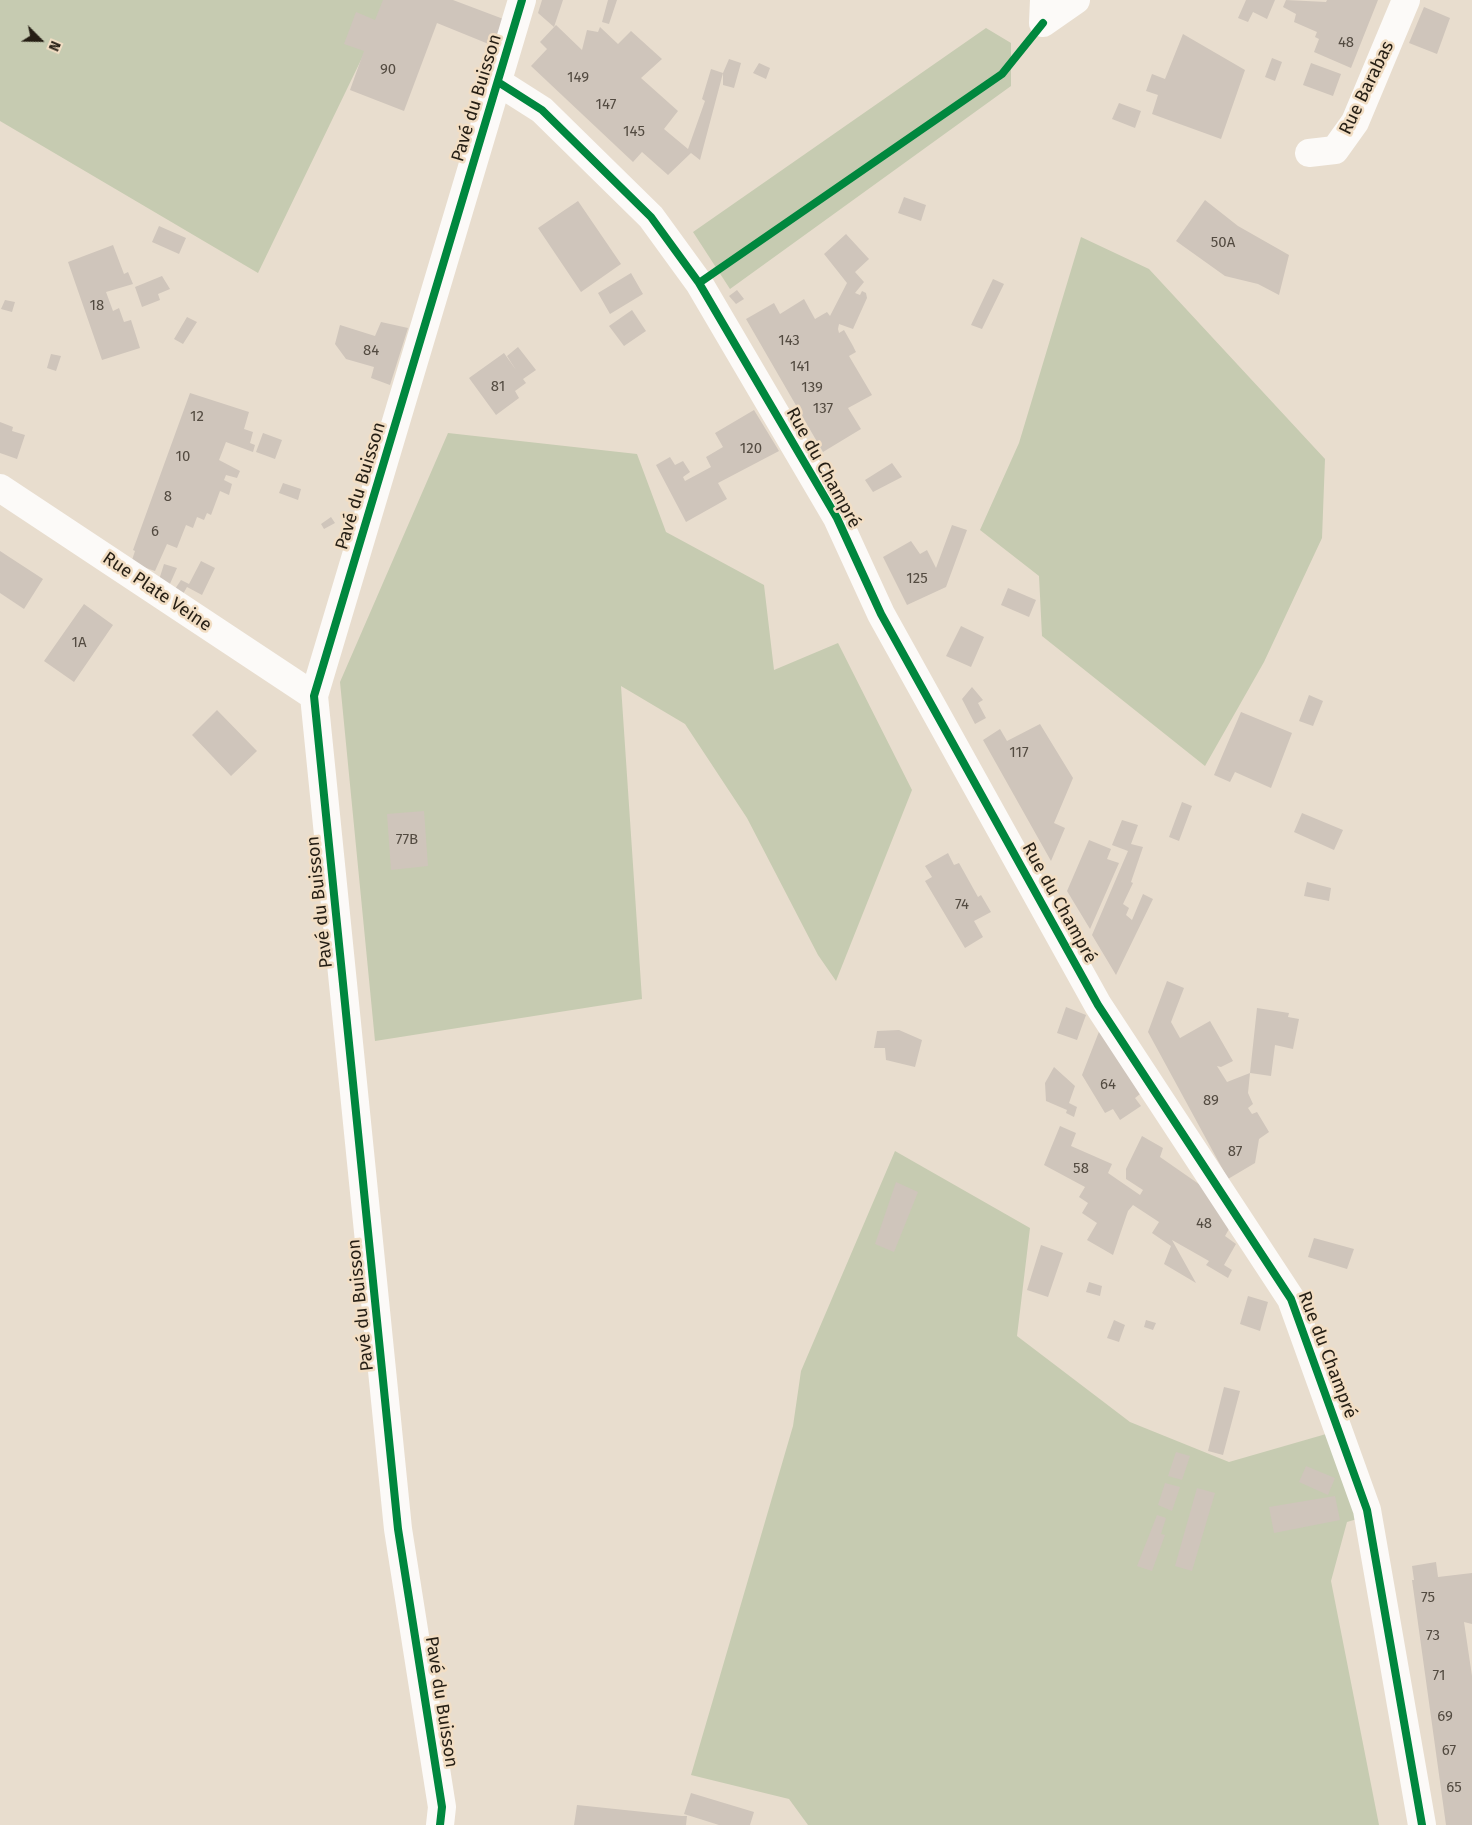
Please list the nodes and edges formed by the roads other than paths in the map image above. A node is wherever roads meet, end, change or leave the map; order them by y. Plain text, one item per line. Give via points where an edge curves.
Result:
1 (522, 0) edge
2 (1076, 0) edge
3 (1406, 0) edge
4 (1044, 12) edge
5 (498, 82) junction
6 (1309, 153) dead end
7 (0, 488) edge
8 (314, 696) junction
9 (440, 1825) edge
10 (1422, 1825) edge

1 - 5 street, Pavé du Buisson
2 - 4 street
3 - 6 street, Rue Barabas via 1355,122 1335,150
5 - 8 street, Pavé du Buisson
5 - 10 street, Rue du Champré via 542,110 650,217 699,283 837,518 881,614 1098,1004 1292,1300 1367,1510
7 - 8 street, Rue Plate Veine
8 - 9 street, Pavé du Buisson via 398,1529 442,1807

